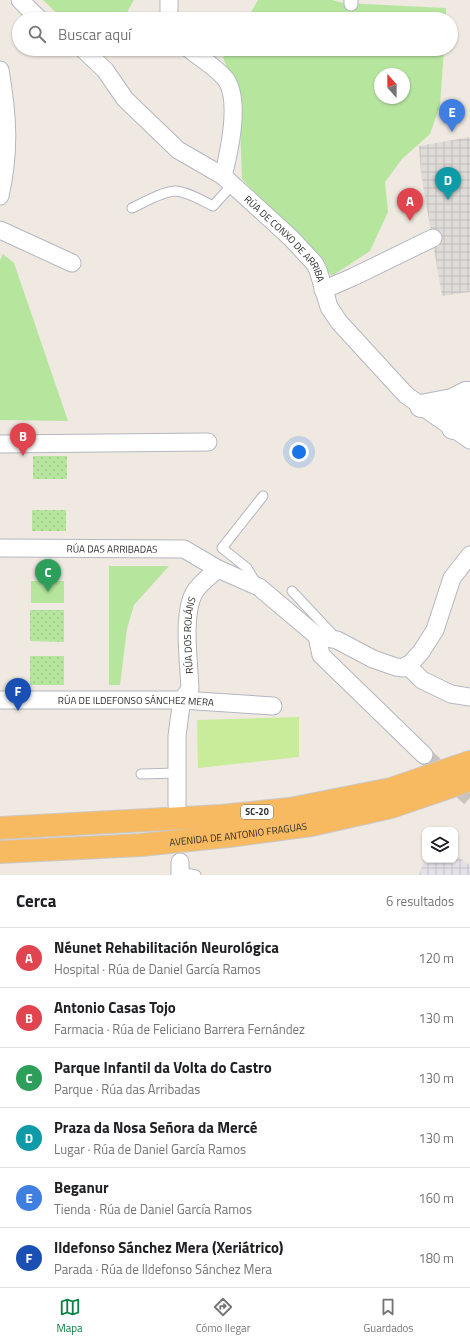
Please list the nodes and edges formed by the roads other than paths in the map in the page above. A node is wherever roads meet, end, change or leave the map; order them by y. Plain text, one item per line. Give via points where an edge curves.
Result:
1 (20, 0) edge
2 (169, 0) edge
3 (32, 12) edge
4 (169, 12) edge
5 (90, 56) edge
6 (198, 56) edge
7 (0, 70) edge
8 (227, 180) junction
9 (0, 196) edge
10 (132, 208) dead end
11 (0, 230) edge
12 (433, 238) dead end
13 (72, 262) dead end
14 (323, 290) junction
15 (470, 393) edge
16 (470, 396) edge
17 (421, 406) junction
18 (470, 412) edge
19 (461, 434) edge
20 (208, 442) dead end
21 (0, 444) edge
22 (263, 496) dead end
23 (0, 548) edge
24 (470, 554) edge
25 (218, 569) junction
26 (259, 588) junction
27 (292, 591) dead end
28 (316, 636) junction
29 (337, 640) junction
30 (407, 665) junction
31 (470, 697) edge
32 (0, 700) edge
33 (182, 700) junction
34 (273, 706) dead end
35 (470, 746) edge
36 (424, 755) tunnel mouth
37 (470, 762) edge
38 (177, 773) junction
39 (142, 774) dead end
40 (470, 780) edge
41 (470, 795) edge
42 (324, 802) junction
43 (177, 805) dead end
44 (0, 828) edge
45 (208, 838) junction
46 (0, 852) edge

1 - 3 street
2 - 4 street
5 - 8 street, RÚA DE CONXO DE ARRIBA via 105,70 125,99 178,150
6 - 8 street via 222,75 230,90 232,127
7 - 9 street via 8,145
8 - 10 lane via 213,206 176,191
8 - 14 street, RÚA DE CONXO DE ARRIBA via 305,251 318,270
11 - 13 street
12 - 14 street
14 - 17 street, RÚA DE CONXO DE ARRIBA via 338,322 401,389
15 - 17 street via 466,392 448,401
16 - 19 street via 458,407 452,418
17 - 19 street, RÚA DE CONXO DE ARRIBA
18 - 19 street via 462,423
20 - 21 street
22 - 26 lane via 222,548 247,568
23 - 25 street, RÚA DAS ARRIBADAS via 184,549
24 - 30 street via 452,578 435,630 421,652
25 - 26 street, RÚA DAS ARRIBADAS
25 - 33 street, RÚA DOS ROLÁNS via 195,591 189,604 187,627 190,688
26 - 28 street, RÚA DAS ARRIBADAS
27 - 29 lane
28 - 29 street
28 - 36 street via 321,655
29 - 30 street via 373,659 396,667 404,668
30 - 31 street via 422,680 450,694
32 - 33 street, RÚA DE ILDEFONSO SÁNCHEZ MERA
33 - 34 street, RÚA DE ILDEFONSO SÁNCHEZ MERA
33 - 38 street, RÚA DOS ROLÁNS via 177,736
35 - 42 highway via 358,784
37 - 42 highway, AVENIDA DE ANTONIO FRAGUAS / SC-20 via 392,789
38 - 39 lane
38 - 43 street, RÚA DOS ROLÁNS
40 - 45 highway, AVENIDA DE ANTONIO FRAGUAS / SC-20 via 391,807 318,824
41 - 45 highway via 368,826 298,839 252,843
42 - 44 highway, AVENIDA DE ANTONIO FRAGUAS / SC-20 via 290,809 221,816
45 - 46 highway, AVENIDA DE ANTONIO FRAGUAS / SC-20

